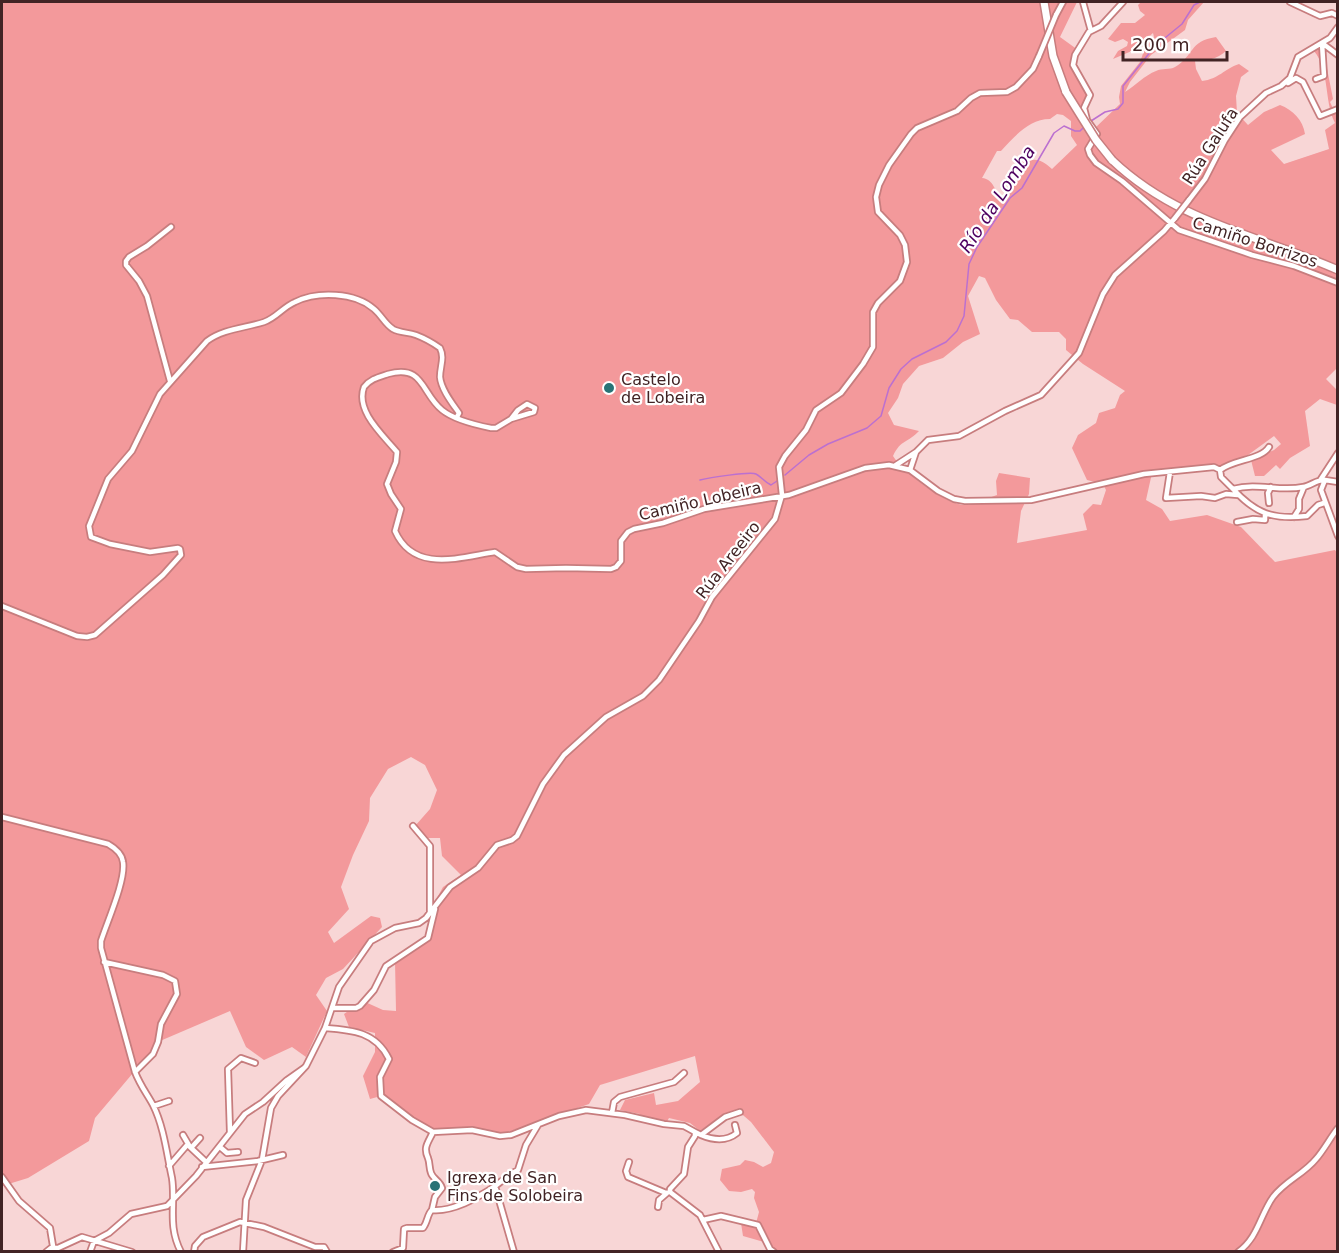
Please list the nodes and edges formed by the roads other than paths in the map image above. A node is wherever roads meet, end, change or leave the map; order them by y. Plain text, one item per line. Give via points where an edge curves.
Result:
1 (1044, 2) edge
2 (1063, 2) edge
3 (1083, 2) edge
4 (1123, 2) edge
5 (1290, 2) edge
6 (1338, 16) edge
7 (1338, 27) edge
8 (1091, 31) junction
9 (1322, 43) junction
10 (1338, 55) edge
11 (1316, 79) dead end
12 (1281, 86) junction
13 (1338, 109) edge
14 (1170, 223) junction
15 (171, 227) dead end
16 (1338, 270) edge
17 (1338, 283) edge
18 (170, 381) junction
19 (457, 417) junction
20 (511, 419) junction
21 (1269, 447) dead end
22 (916, 452) junction
23 (1338, 453) edge
24 (895, 466) junction
25 (910, 470) junction
26 (1220, 470) junction
27 (1170, 472) junction
28 (1323, 480) junction
29 (1338, 483) edge
30 (1270, 487) junction
31 (1304, 487) junction
32 (1233, 489) junction
33 (782, 495) junction
34 (1238, 495) junction
35 (1269, 503) dead end
36 (1324, 503) junction
37 (1265, 514) junction
38 (1294, 518) junction
39 (1237, 522) dead end
40 (1338, 536) edge
41 (2, 606) edge
42 (2, 817) edge
43 (413, 826) dead end
44 (435, 907) junction
45 (430, 913) junction
46 (104, 962) junction
47 (333, 1008) junction
48 (325, 1028) junction
49 (255, 1063) dead end
50 (306, 1066) junction
51 (135, 1072) junction
52 (684, 1073) dead end
53 (169, 1101) dead end
54 (154, 1106) junction
55 (740, 1112) dead end
56 (612, 1113) junction
57 (538, 1125) junction
58 (735, 1125) dead end
59 (1338, 1128) edge
60 (230, 1132) junction
61 (433, 1132) junction
62 (695, 1132) junction
63 (701, 1134) junction
64 (183, 1135) dead end
65 (200, 1138) dead end
66 (190, 1146) junction
67 (220, 1147) junction
68 (238, 1152) dead end
69 (283, 1155) dead end
70 (262, 1161) junction
71 (629, 1162) dead end
72 (204, 1164) junction
73 (169, 1166) junction
74 (2, 1177) edge
75 (495, 1186) junction
76 (668, 1193) junction
77 (172, 1199) junction
78 (658, 1207) dead end
79 (432, 1210) junction
80 (703, 1220) junction
81 (245, 1223) junction
82 (94, 1241) junction
83 (54, 1250) edge
84 (117, 1250) edge
85 (46, 1251) edge
86 (90, 1251) edge
87 (132, 1251) edge
88 (181, 1251) edge
89 (194, 1251) edge
90 (243, 1251) edge
91 (327, 1251) edge
92 (393, 1251) edge
93 (514, 1251) edge
94 (719, 1251) edge
95 (774, 1251) edge
96 (1238, 1251) edge

1 - 16 highway, bridge via 1052,48 1066,92 1112,160 1158,197 1192,215
2 - 33 street, Rúa Areeiro, bridge via 1033,69 1016,87 1007,92 980,93 957,111 917,128 884,172 876,197 878,212 900,234 907,256 906,268 873,312 873,347 863,364 841,393 816,410 781,462
3 - 8 street
4 - 8 street, Camiño Borrizos via 1101,26
5 - 6 street via 1320,16
7 - 9 street, Rúa Galufa
8 - 14 street, Camiño Borrizos via 1078,50 1074,67 1090,95 1084,108 1097,134 1088,149 1092,159
9 - 10 street
9 - 11 street via 1324,76
9 - 12 street, Rúa Galufa via 1298,57 1290,78
12 - 13 street via 1300,79 1314,100 1317,114
12 - 14 street, Rúa Galufa, bridge via 1266,93 1240,117 1205,179
14 - 17 street, Camiño Borrizos via 1188,234
14 - 22 street, Rúa Galufa via 1115,275 1079,353 1041,395 959,436 928,440
15 - 18 street via 126,261 147,296
18 - 19 street via 215,334 264,322 294,302 339,295 370,306 398,332 418,335 440,348 441,382 459,413
18 - 41 street via 132,451 108,479 89,526 92,537 98,540 150,552 178,548 179,559 87,637
19 - 20 street, Camiño Lobeira via 491,428
19 - 33 street, Camiño Lobeira via 438,407 409,372 375,378 362,392 364,408 397,452 387,484 401,509 397,535 409,549 432,560 495,552 526,569 611,569 621,561 621,542 634,529 704,509
20 - 20 street, Camiño Lobeira via 523,406 535,408 534,412
21 - 26 street
22 - 24 street, Rúa Galufa
22 - 25 street
23 - 28 street
24 - 25 street
24 - 33 street via 865,468
25 - 27 street via 938,491 965,501 1031,500
26 - 27 street via 1214,467
26 - 32 street via 1221,477
27 - 34 street via 1166,498
28 - 29 street
28 - 31 street
28 - 36 street
30 - 31 street
30 - 32 street
30 - 35 street
31 - 38 street
32 - 34 street
33 - 44 street, Rúa Areeiro via 775,519 712,597 659,680 643,696 606,717 564,755 543,784 520,832 512,840 497,845 478,868 444,893
34 - 37 street
36 - 38 street via 1307,516
36 - 40 street
37 - 38 street
37 - 39 street via 1265,520
42 - 46 street via 102,842 121,855 122,877 101,941
43 - 45 street via 430,846
44 - 45 street, Rúa Areeiro
44 - 47 street, Rúa Areeiro via 428,938 386,966 368,998 356,1008
45 - 47 street, Rúa Areeiro via 419,923 395,928 371,941 339,987
46 - 51 street
46 - 51 street via 175,981 177,994 161,1024 153,1054
47 - 48 street, Rúa Areeiro
48 - 50 street, Rúa Areeiro
48 - 61 street via 372,1037 389,1059 380,1077 381,1096
49 - 60 street via 241,1058 228,1069
50 - 60 street, Rúa Areeiro via 245,1114
50 - 70 street, Rúa Areeiro via 272,1108
51 - 54 street
52 - 56 street via 674,1082 620,1098 614,1102
53 - 54 street
54 - 73 street
55 - 63 street
56 - 57 street via 586,1110
56 - 62 street via 684,1126
57 - 61 street via 500,1136 472,1130
57 - 75 street via 518,1170
58 - 63 street via 737,1133 727,1140
59 - 96 street via 1316,1159 1274,1195 1252,1238
60 - 67 street, Rúa Areeiro
61 - 79 street via 425,1148 431,1174 442,1189
62 - 63 street
62 - 76 street via 684,1174
64 - 66 street
65 - 66 street
66 - 72 street
66 - 73 street
67 - 68 street via 227,1153
67 - 72 street, Rúa Areeiro
69 - 70 street
70 - 72 street
70 - 81 street, Rúa Areeiro via 248,1192
71 - 76 street via 628,1177
72 - 77 street, Rúa Areeiro
73 - 77 street
74 - 83 street via 19,1201 50,1228
75 - 79 street via 445,1211
75 - 93 street
76 - 78 street via 659,1200
76 - 80 street
77 - 82 street, Rúa Areeiro via 162,1209 131,1214
77 - 88 street via 174,1229
79 - 92 street via 423,1227 404,1229 403,1248
80 - 94 street
80 - 95 street via 721,1215 758,1225
81 - 89 street via 206,1235
81 - 90 street, Rúa Areeiro
81 - 91 street
82 - 83 street via 78,1237
82 - 84 street
82 - 86 street
83 - 85 street
84 - 87 street

